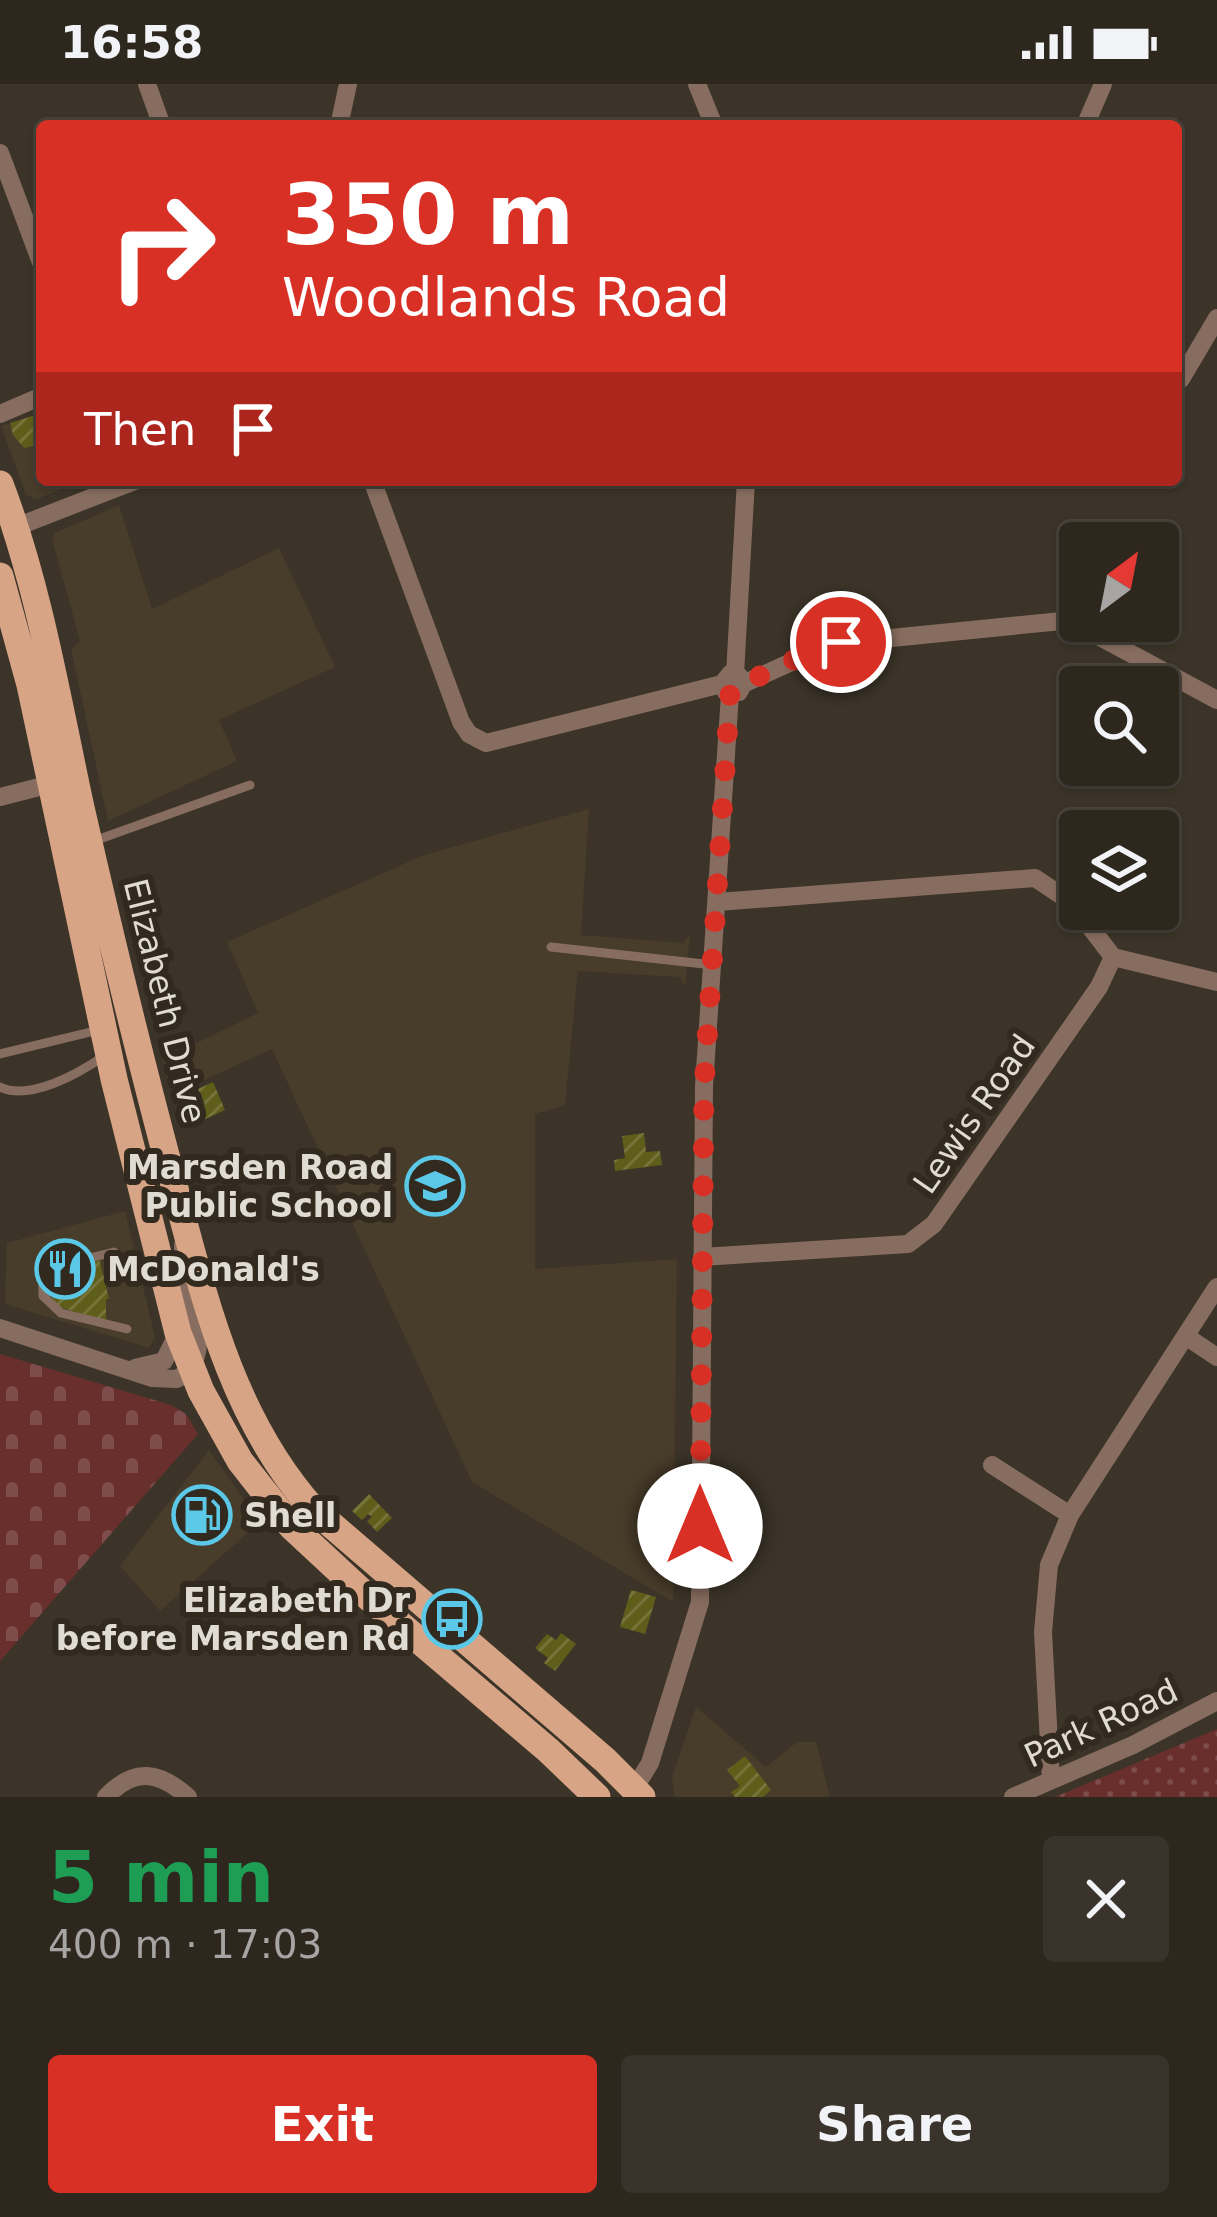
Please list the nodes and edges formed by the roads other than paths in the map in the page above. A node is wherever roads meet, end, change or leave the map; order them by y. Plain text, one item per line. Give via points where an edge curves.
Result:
1 (147, 84) edge
2 (348, 84) edge
3 (697, 84) edge
4 (1103, 84) edge
5 (160, 120) edge
6 (339, 120) edge
7 (712, 120) edge
8 (1087, 120) edge
9 (0, 153) edge
10 (36, 249) edge
11 (1217, 317) edge
12 (1182, 378) edge
13 (36, 399) edge
14 (0, 414) edge
15 (0, 484) edge
16 (122, 486) edge
17 (374, 486) edge
18 (746, 486) edge
19 (16, 527) junction
20 (0, 576) edge
21 (732, 684) junction
22 (1217, 700) edge
23 (51, 784) junction
24 (250, 785) dead end
25 (0, 797) edge
26 (89, 843) junction
27 (717, 902) junction
28 (551, 947) dead end
29 (1113, 957) junction
30 (712, 965) junction
31 (1217, 982) edge
32 (106, 1041) junction
33 (0, 1054) edge
34 (0, 1087) edge
35 (184, 1222) junction
36 (114, 1252) dead end
37 (703, 1257) junction
38 (1217, 1287) edge
39 (0, 1328) edge
40 (128, 1329) dead end
41 (178, 1333) junction
42 (1186, 1337) junction
43 (1217, 1357) edge
44 (191, 1367) junction
45 (130, 1368) junction
46 (992, 1465) dead end
47 (1070, 1515) junction
48 (1216, 1703) edge
49 (1051, 1780) junction
50 (634, 1794) edge
51 (106, 1797) edge
52 (188, 1797) edge
53 (597, 1797) edge
54 (1013, 1797) edge

1 - 5 street
2 - 6 street
3 - 7 street
4 - 8 street
9 - 10 street
11 - 12 street
13 - 14 street
15 - 19 main road, Elizabeth Drive
16 - 19 street
17 - 21 street via 469,734 486,742
18 - 21 street
19 - 26 main road, Elizabeth Drive
20 - 23 main road, Elizabeth Drive
21 - 22 street via 831,644 1062,621
21 - 27 street
23 - 25 street
23 - 32 main road, Elizabeth Drive
24 - 26 lane
26 - 35 main road, Elizabeth Drive
27 - 29 street via 1034,878 1071,902
27 - 30 street
28 - 30 lane
29 - 31 street
29 - 37 street, Lewis Road via 919,1238
30 - 37 street
32 - 33 lane
32 - 34 lane via 53,1083 16,1093
32 - 41 main road, Elizabeth Drive
35 - 44 street via 182,1270 201,1342
35 - 50 main road, Elizabeth Drive via 225,1360 287,1480
36 - 40 lane via 53,1267 43,1276 43,1296 62,1313
37 - 50 street via 700,1602
38 - 42 street
39 - 45 street
41 - 44 main road, Elizabeth Drive
41 - 45 street via 164,1361
42 - 43 street
42 - 47 street
44 - 45 street via 165,1380
44 - 53 main road, Elizabeth Drive via 240,1461 292,1526
46 - 47 street
47 - 49 street via 1049,1565 1042,1632
48 - 49 street, Park Road
49 - 54 street, Park Road
51 - 52 street via 119,1783 148,1774

